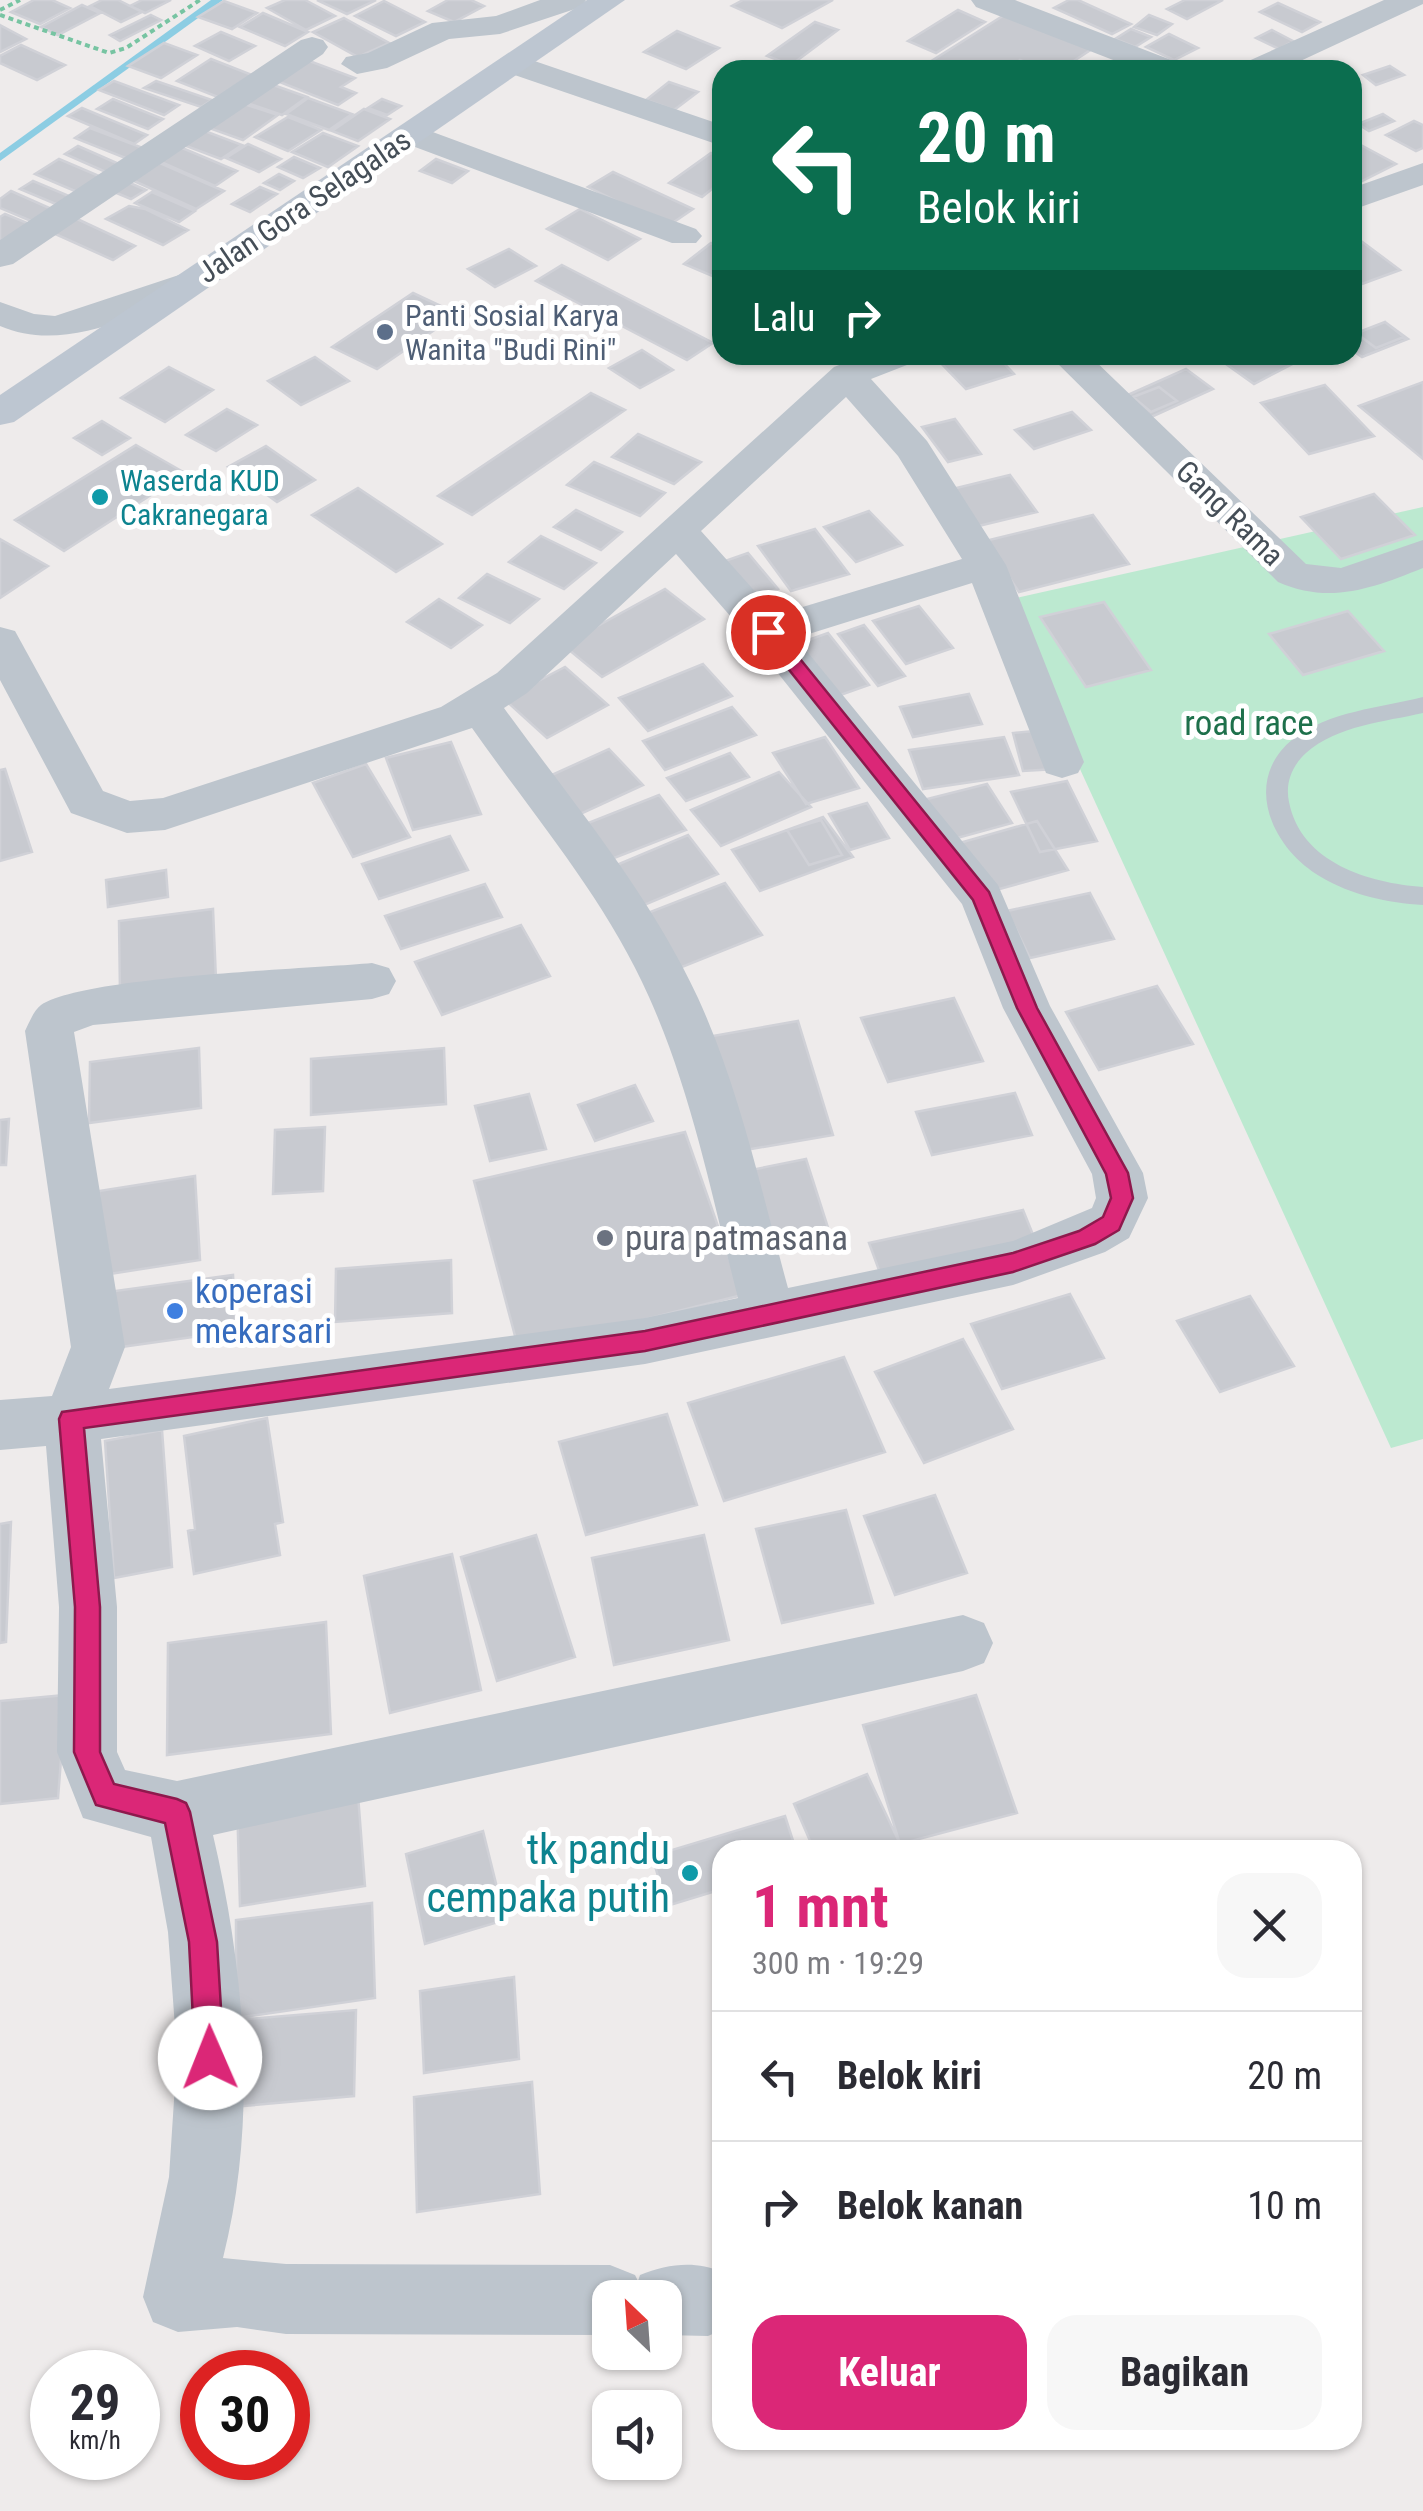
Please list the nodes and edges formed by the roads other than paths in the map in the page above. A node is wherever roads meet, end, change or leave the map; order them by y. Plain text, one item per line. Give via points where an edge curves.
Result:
1 (570, 0) edge
2 (608, 0) edge
3 (1410, 0) edge
4 (1007, 3) edge
5 (312, 47) dead end
6 (1144, 60) edge
7 (1278, 60) edge
8 (357, 64) dead end
9 (514, 64) junction
10 (712, 133) edge
11 (410, 134) junction
12 (1423, 173) edge
13 (1362, 199) edge
14 (684, 236) dead end
15 (0, 256) edge
16 (191, 282) junction
17 (0, 313) edge
18 (873, 365) edge
19 (1078, 365) edge
20 (847, 375) junction
21 (0, 413) edge
22 (679, 532) junction
23 (1423, 553) edge
24 (986, 565) junction
25 (768, 632) junction
26 (0, 641) edge
27 (1423, 705) edge
28 (479, 706) junction
29 (1062, 762) dead end
30 (1423, 896) edge
31 (372, 981) dead end
32 (769, 1316) junction
33 (71, 1419) junction
34 (0, 1424) edge
35 (963, 1643) dead end
36 (177, 1812) junction
37 (592, 2300) edge

1 - 8 street via 500,25 442,30 376,62
2 - 9 street, Jalan Gora Selagalas
3 - 7 street
4 - 6 street
5 - 15 street
9 - 10 street
9 - 11 street, Jalan Gora Selagalas
11 - 14 street
11 - 16 street, Jalan Gora Selagalas
12 - 13 street
16 - 17 street via 58,326 28,325
16 - 21 street, Jalan Gora Selagalas
18 - 20 street
19 - 23 street, Gang Rama via 1310,584 1334,584
20 - 22 street
20 - 24 street via 913,449
22 - 25 street
22 - 28 street
24 - 25 street
24 - 29 street
25 - 32 street via 982,897 1027,1008 1117,1173 1122,1198 1111,1223 1013,1263
26 - 28 street via 80,795 104,812 128,817 178,810
27 - 30 lane via 1306,741 1284,763 1276,790 1282,820 1316,862 1354,883
28 - 32 street via 626,915 672,995 704,1083
31 - 33 street via 89,1006 50,1026 98,1346
32 - 33 street via 645,1341
33 - 34 street
33 - 36 street via 88,1607 87,1752 105,1796
35 - 36 street
36 - 37 street via 203,1942 210,2027 208,2118 191,2257 178,2297 237,2292

